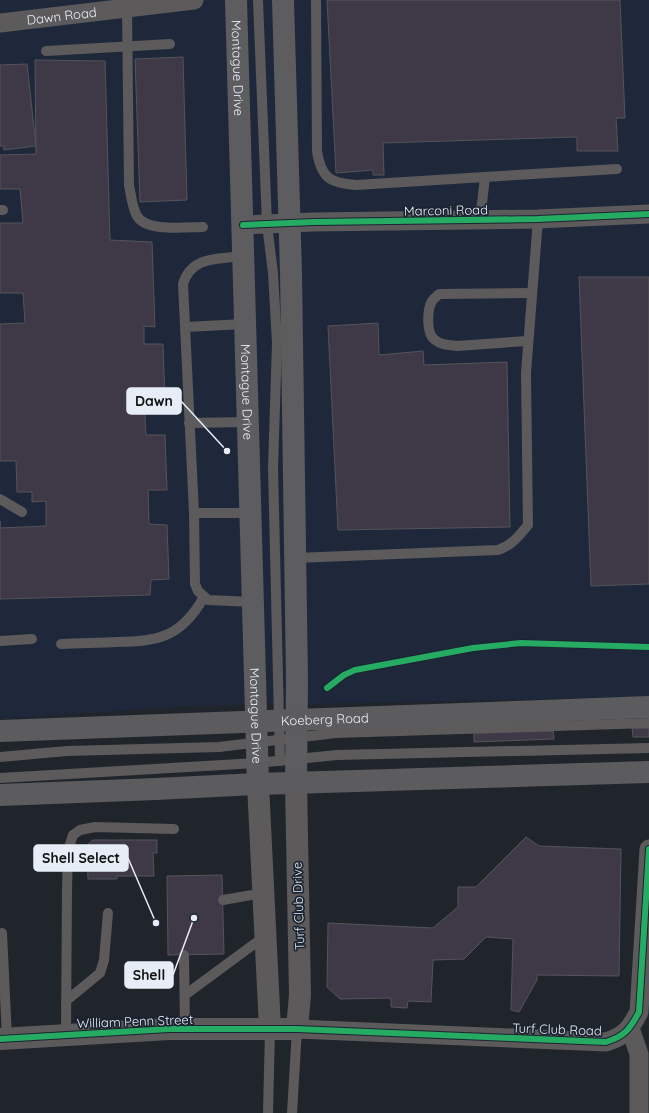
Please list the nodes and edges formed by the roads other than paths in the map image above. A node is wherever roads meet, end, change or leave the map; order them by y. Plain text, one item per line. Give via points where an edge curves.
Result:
1 (194, 0) edge
2 (236, 0) edge
3 (258, 0) edge
4 (283, 0) edge
5 (316, 0) edge
6 (126, 8) junction
7 (0, 23) edge
8 (170, 44) dead end
9 (127, 46) junction
10 (46, 51) dead end
11 (617, 169) dead end
12 (485, 176) junction
13 (649, 214) edge
14 (538, 219) junction
15 (480, 221) junction
16 (267, 224) junction
17 (290, 224) junction
18 (243, 225) junction
19 (203, 227) dead end
20 (243, 256) junction
21 (531, 293) junction
22 (244, 324) junction
23 (185, 328) junction
24 (527, 341) junction
25 (248, 422) junction
26 (189, 423) junction
27 (0, 499) edge
28 (22, 512) dead end
29 (194, 513) junction
30 (252, 513) junction
31 (295, 558) junction
32 (204, 597) junction
33 (254, 602) junction
34 (32, 639) dead end
35 (0, 641) edge
36 (61, 644) dead end
37 (649, 707) edge
38 (649, 723) edge
39 (288, 730) junction
40 (0, 731) edge
41 (256, 732) junction
42 (649, 748) edge
43 (0, 757) edge
44 (289, 760) junction
45 (649, 772) edge
46 (257, 774) junction
47 (0, 778) edge
48 (296, 783) junction
49 (0, 795) edge
50 (174, 829) dead end
51 (649, 849) edge
52 (263, 893) junction
53 (223, 900) dead end
54 (108, 914) dead end
55 (2, 933) dead end
56 (265, 936) junction
57 (184, 955) dead end
58 (185, 995) junction
59 (66, 1002) junction
60 (630, 1028) junction
61 (185, 1029) junction
62 (270, 1029) junction
63 (297, 1029) junction
64 (66, 1034) junction
65 (4, 1038) edge
66 (268, 1113) edge
67 (292, 1113) edge
68 (639, 1113) edge

1 - 6 street, Dawn Road
2 - 18 main road, Montague Drive
3 - 16 lane
4 - 17 main road
5 - 12 lane via 317,151 319,166 323,173 340,183 356,185
6 - 7 street, Dawn Road
6 - 9 lane
8 - 9 lane
9 - 10 lane
9 - 19 lane via 129,185 137,217 145,224 161,227
11 - 12 lane
12 - 15 lane
13 - 14 street, Marconi Road
14 - 15 street, Marconi Road
14 - 21 lane
15 - 17 street, Marconi Road
16 - 17 street, Marconi Road
16 - 18 street, Marconi Road
16 - 39 lane via 277,344 273,440
17 - 31 main road
18 - 20 main road, Montague Drive
20 - 22 main road, Montague Drive
20 - 23 lane via 198,263 190,270 184,284
21 - 24 lane
21 - 24 lane via 439,294 430,305 428,325 432,337 445,345
22 - 23 lane
22 - 25 main road, Montague Drive
23 - 26 lane
24 - 31 lane via 528,525 518,538 498,550
25 - 26 lane
25 - 30 main road, Montague Drive
26 - 29 lane
27 - 28 lane
29 - 30 lane
29 - 32 lane via 195,584
30 - 33 main road, Montague Drive
31 - 39 main road
32 - 33 lane via 208,600
32 - 36 lane via 188,620 160,638 145,642
33 - 41 main road, Montague Drive
34 - 35 lane
37 - 39 main road, Koeberg Road via 387,716
38 - 39 lane via 336,733
39 - 41 main road, Koeberg Road
39 - 44 main road
40 - 41 main road, Koeberg Road
41 - 43 lane via 212,748 67,751
41 - 46 main road, Montague Drive
42 - 44 lane via 337,755
44 - 46 lane
44 - 48 main road
45 - 48 main road
46 - 47 lane
46 - 48 main road
46 - 49 main road via 156,789
46 - 52 street
48 - 63 street, Turf Club Drive via 300,995
50 - 59 lane via 95,827 80,830 73,835 68,850
51 - 60 street, Turf Club Road via 639,1012
52 - 53 lane
52 - 56 street
54 - 59 lane via 104,960 100,973
55 - 65 lane
56 - 58 lane
56 - 62 street
57 - 58 lane
58 - 61 lane
59 - 64 lane
60 - 63 street, Turf Club Road via 619,1038 606,1042
60 - 68 street via 639,1054
61 - 62 street, William Penn Street
61 - 64 street, William Penn Street
62 - 63 street
62 - 66 lane
63 - 67 lane, Turf Club Drive
64 - 65 street, William Penn Street

